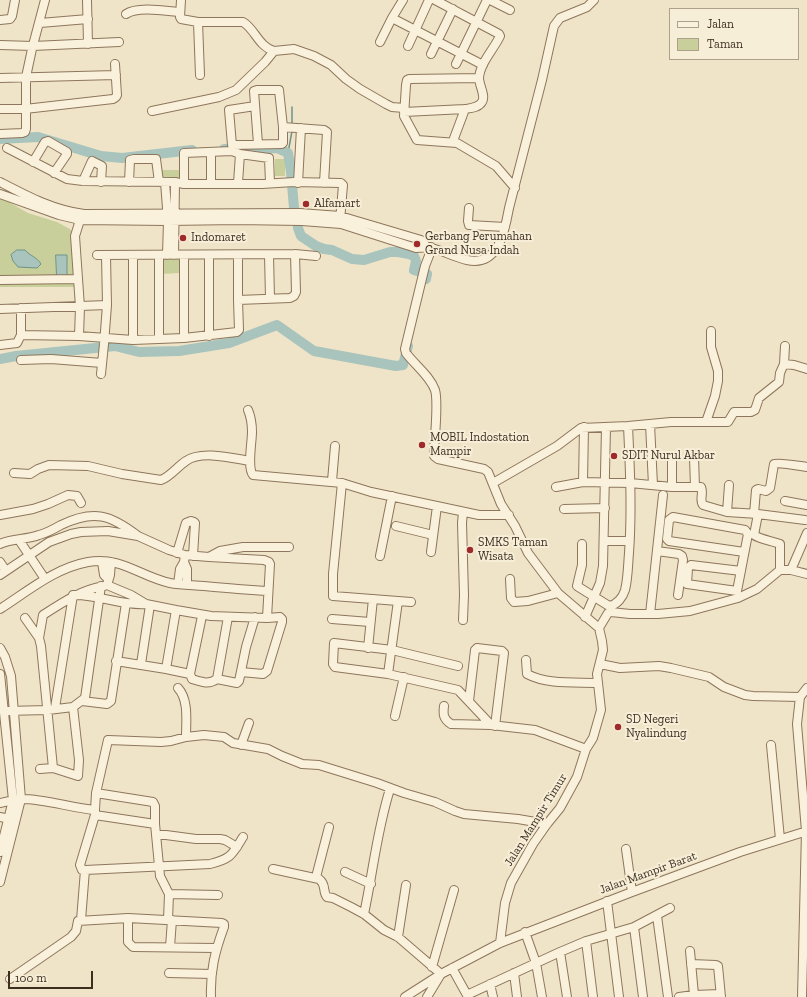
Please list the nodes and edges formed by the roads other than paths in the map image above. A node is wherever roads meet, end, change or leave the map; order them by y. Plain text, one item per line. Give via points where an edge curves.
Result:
1 (15, 0) edge
2 (45, 0) edge
3 (87, 0) edge
4 (181, 0) edge
5 (403, 0) edge
6 (429, 0) edge
7 (434, 0) edge
8 (489, 0) edge
9 (594, 0) edge
10 (453, 9) junction
11 (510, 10) dead end
12 (180, 12) junction
13 (126, 14) dead end
14 (392, 18) junction
15 (88, 19) junction
16 (0, 20) edge
17 (477, 21) junction
18 (40, 22) junction
19 (198, 22) junction
20 (415, 30) junction
21 (118, 42) dead end
22 (380, 42) dead end
23 (438, 42) junction
24 (88, 44) junction
25 (0, 46) edge
26 (33, 46) junction
27 (408, 46) dead end
28 (274, 50) junction
29 (431, 54) dead end
30 (461, 54) junction
31 (115, 64) dead end
32 (456, 64) dead end
33 (483, 65) junction
34 (116, 75) junction
35 (200, 75) dead end
36 (26, 77) junction
37 (0, 78) edge
38 (479, 78) junction
39 (255, 106) junction
40 (0, 109) edge
41 (25, 109) junction
42 (404, 110) junction
43 (465, 110) junction
44 (152, 111) dead end
45 (283, 127) junction
46 (301, 128) junction
47 (0, 134) edge
48 (453, 142) junction
49 (258, 144) junction
50 (7, 148) dead end
51 (211, 152) junction
52 (240, 154) junction
53 (33, 162) junction
54 (54, 173) junction
55 (83, 181) junction
56 (0, 182) edge
57 (101, 182) junction
58 (129, 182) junction
59 (162, 182) junction
60 (175, 182) junction
61 (296, 182) junction
62 (324, 183) junction
63 (184, 184) junction
64 (211, 184) junction
65 (238, 184) junction
66 (270, 184) junction
67 (515, 188) junction
68 (0, 194) edge
69 (469, 208) dead end
70 (171, 218) junction
71 (80, 220) junction
72 (340, 220) junction
73 (505, 227) junction
74 (430, 247) junction
75 (294, 254) junction
76 (97, 255) dead end
77 (166, 255) junction
78 (184, 255) junction
79 (209, 255) junction
80 (238, 255) junction
81 (269, 255) junction
82 (106, 256) junction
83 (133, 256) junction
84 (316, 256) dead end
85 (0, 280) edge
86 (78, 280) junction
87 (270, 298) junction
88 (238, 300) junction
89 (107, 305) junction
90 (80, 307) junction
91 (21, 308) junction
92 (0, 309) edge
93 (711, 331) dead end
94 (21, 335) junction
95 (79, 336) junction
96 (209, 336) junction
97 (184, 338) junction
98 (159, 339) junction
99 (133, 340) junction
100 (104, 344) junction
101 (0, 345) edge
102 (785, 346) dead end
103 (21, 360) dead end
104 (102, 363) junction
105 (784, 364) junction
106 (807, 369) edge
107 (101, 374) dead end
108 (248, 410) dead end
109 (706, 422) junction
110 (650, 424) junction
111 (628, 426) junction
112 (584, 427) junction
113 (606, 427) junction
114 (335, 446) dead end
115 (694, 457) dead end
116 (672, 460) dead end
117 (250, 461) junction
118 (807, 467) edge
119 (14, 473) dead end
120 (332, 481) junction
121 (583, 482) junction
122 (342, 483) junction
123 (493, 483) junction
124 (605, 483) junction
125 (630, 483) junction
126 (653, 485) junction
127 (730, 485) dead end
128 (556, 487) dead end
129 (672, 487) junction
130 (695, 487) junction
131 (663, 494) dead end
132 (392, 496) junction
133 (785, 501) dead end
134 (81, 503) dead end
135 (807, 505) edge
136 (437, 506) junction
137 (564, 508) dead end
138 (604, 508) junction
139 (463, 512) junction
140 (727, 512) junction
141 (756, 514) junction
142 (0, 515) edge
143 (509, 515) junction
144 (805, 520) dead end
145 (396, 526) dead end
146 (807, 533) edge
147 (433, 534) junction
148 (138, 536) junction
149 (19, 540) junction
150 (629, 540) junction
151 (604, 541) junction
152 (0, 544) edge
153 (582, 544) dead end
154 (289, 547) dead end
155 (657, 551) junction
156 (430, 552) dead end
157 (744, 552) junction
158 (29, 556) junction
159 (185, 556) junction
160 (209, 556) junction
161 (380, 556) dead end
162 (0, 562) edge
163 (102, 562) junction
164 (111, 562) junction
165 (780, 570) junction
166 (791, 570) junction
167 (741, 571) junction
168 (3, 573) edge
169 (807, 574) edge
170 (510, 578) dead end
171 (44, 580) junction
172 (105, 584) junction
173 (178, 584) junction
174 (187, 585) junction
175 (268, 591) junction
176 (558, 593) junction
177 (73, 595) junction
178 (678, 595) dead end
179 (737, 595) junction
180 (595, 596) junction
181 (99, 597) junction
182 (374, 599) junction
183 (398, 601) junction
184 (411, 602) dead end
185 (126, 603) junction
186 (148, 604) junction
187 (0, 609) edge
188 (176, 610) junction
189 (650, 614) junction
190 (42, 615) junction
191 (202, 616) junction
192 (585, 616) junction
193 (228, 617) junction
194 (255, 618) junction
195 (266, 618) junction
196 (332, 619) dead end
197 (463, 620) dead end
198 (370, 622) junction
199 (599, 628) junction
200 (39, 638) junction
201 (0, 648) edge
202 (368, 648) junction
203 (392, 650) junction
204 (526, 660) dead end
205 (116, 661) junction
206 (140, 664) junction
207 (600, 664) junction
208 (458, 666) dead end
209 (166, 669) junction
210 (241, 672) junction
211 (0, 674) edge
212 (190, 674) junction
213 (388, 674) junction
214 (404, 677) junction
215 (216, 679) junction
216 (598, 683) junction
217 (178, 688) dead end
218 (807, 688) edge
219 (800, 697) junction
220 (82, 701) junction
221 (469, 701) junction
222 (444, 706) dead end
223 (73, 707) junction
224 (51, 709) junction
225 (5, 711) junction
226 (14, 711) junction
227 (395, 716) dead end
228 (249, 723) dead end
229 (493, 725) junction
230 (186, 737) junction
231 (241, 744) junction
232 (771, 745) dead end
233 (586, 749) junction
234 (53, 768) junction
235 (40, 769) dead end
236 (390, 789) junction
237 (96, 792) junction
238 (17, 800) junction
239 (0, 803) edge
240 (95, 813) junction
241 (0, 817) edge
242 (9, 819) junction
243 (155, 824) junction
244 (546, 824) junction
245 (329, 827) dead end
246 (807, 831) edge
247 (156, 835) junction
248 (243, 837) dead end
249 (780, 839) junction
250 (237, 847) junction
251 (626, 849) dead end
252 (0, 852) edge
253 (159, 867) junction
254 (273, 869) dead end
255 (85, 870) junction
256 (345, 872) dead end
257 (316, 877) junction
258 (0, 882) edge
259 (371, 884) junction
260 (406, 885) dead end
261 (454, 890) dead end
262 (632, 892) junction
263 (169, 894) junction
264 (218, 895) dead end
265 (607, 901) junction
266 (670, 908) dead end
267 (364, 914) junction
268 (657, 916) junction
269 (128, 918) junction
270 (81, 920) junction
271 (170, 920) junction
272 (634, 927) junction
273 (525, 932) junction
274 (612, 934) junction
275 (398, 937) junction
276 (586, 941) junction
277 (500, 943) junction
278 (170, 947) junction
279 (216, 948) junction
280 (690, 951) dead end
281 (560, 952) junction
282 (536, 963) junction
283 (691, 964) junction
284 (432, 967) junction
285 (452, 968) junction
286 (169, 973) dead end
287 (514, 973) junction
288 (212, 974) junction
289 (441, 974) junction
290 (10, 979) dead end
291 (490, 984) junction
292 (694, 995) junction
293 (467, 996) edge
294 (721, 996) edge
295 (211, 997) edge
296 (405, 997) edge
297 (427, 997) edge
298 (493, 997) edge
299 (517, 997) edge
300 (542, 997) edge
301 (567, 997) edge
302 (593, 997) edge
303 (619, 997) edge
304 (644, 997) edge
305 (668, 997) edge
306 (679, 997) edge
307 (802, 997) edge

1 - 16 street via 9,20
2 - 18 street
3 - 15 street
4 - 12 street
5 - 14 street
6 - 20 street
7 - 10 street
8 - 11 street
8 - 17 street
9 - 67 street via 587,7 560,18 554,26
10 - 17 street
10 - 23 street
12 - 13 street via 154,10
12 - 19 street via 181,20
14 - 20 street
14 - 22 street
15 - 18 street
15 - 24 street
17 - 30 street
17 - 33 street via 500,36
18 - 26 street
19 - 28 street via 243,22 258,40
19 - 35 street
20 - 23 street
20 - 27 street
21 - 24 street
23 - 29 street
23 - 30 street
24 - 26 street
25 - 26 street
26 - 36 street
28 - 42 street via 294,49 314,56 331,65 360,89 392,107
28 - 44 street via 266,62 236,90
30 - 32 street
30 - 33 street
31 - 34 street
33 - 38 street
34 - 36 street
34 - 41 street via 117,95 113,99
36 - 37 street
36 - 41 street
38 - 42 street via 409,79 406,84
38 - 43 street via 482,103
39 - 45 street via 255,90 279,90
39 - 49 street
39 - 49 street via 229,110 232,144
40 - 41 street
41 - 47 street via 25,132
42 - 43 street
42 - 48 street via 404,116 417,140
43 - 48 street
45 - 46 street
45 - 49 street via 283,144
46 - 61 street
46 - 62 street via 327,132
48 - 67 street via 496,166
50 - 53 street
51 - 52 street via 232,151
51 - 63 street via 184,153
51 - 64 street
52 - 65 street
52 - 66 street via 269,158
53 - 54 street
53 - 54 street via 48,141 66,152
54 - 55 street via 67,179
55 - 57 street
55 - 57 street via 92,161 102,166
56 - 70 street via 36,201 70,212
57 - 58 street
58 - 59 street
58 - 59 street via 130,160 134,159 156,159
59 - 60 street
59 - 70 street
60 - 63 street
60 - 70 street
61 - 62 street
61 - 66 street
62 - 72 street via 342,183
63 - 64 street
64 - 65 street
65 - 66 street
67 - 73 street
68 - 71 street
69 - 73 street via 470,225
70 - 71 street
70 - 72 street via 237,216
70 - 77 street
71 - 86 street via 75,236
72 - 74 street via 419,249
73 - 74 street via 496,250 483,260 466,260
74 - 123 street via 406,353 435,390 434,456 484,469
75 - 81 street
75 - 84 street
75 - 87 street via 295,294 290,298
76 - 82 street
77 - 78 street
77 - 83 street
77 - 98 street
78 - 79 street
78 - 97 street
79 - 80 street
79 - 96 street
80 - 81 street
80 - 88 street
81 - 87 street
82 - 83 street
82 - 89 street
83 - 99 street
85 - 86 street
86 - 90 street
87 - 88 street
88 - 96 street via 239,332
89 - 90 street
89 - 100 street
90 - 91 street
90 - 95 street
91 - 92 street
91 - 94 street
93 - 109 street via 711,347 718,371 718,381
94 - 95 street
94 - 101 street via 17,343
95 - 100 street
96 - 97 street
97 - 98 street
98 - 99 street
99 - 100 street
100 - 104 street
102 - 105 street
103 - 104 street via 52,359
104 - 107 street
105 - 106 street via 794,364
105 - 109 street via 779,382 760,398 755,410 734,412 728,422
108 - 117 street via 252,432
109 - 110 street
110 - 111 street
110 - 126 street
111 - 113 street
111 - 125 street
112 - 113 street
112 - 121 street
112 - 123 street via 557,446
113 - 124 street
114 - 120 street
115 - 130 street
116 - 129 street
117 - 119 street via 221,456 193,456 161,480 88,466 49,465 30,474
117 - 120 street via 250,472 253,475
118 - 141 street via 774,464 770,488 766,491 756,490
120 - 122 street
121 - 124 street
121 - 128 street
122 - 132 street
122 - 182 street via 333,596
123 - 143 street via 501,504
124 - 125 street
124 - 138 street
125 - 126 street
125 - 150 street
126 - 129 street
127 - 140 street
129 - 130 street
130 - 140 street via 702,488 702,504
131 - 155 street
132 - 136 street
132 - 161 street
133 - 135 street
134 - 142 street via 77,496 68,495 33,509
136 - 139 street
136 - 147 street
137 - 138 street
138 - 151 street
139 - 143 street
139 - 197 street
140 - 141 street
141 - 144 street
141 - 165 street via 753,532 755,537 780,544
143 - 176 street via 528,553
145 - 147 street
146 - 166 street
147 - 156 street
148 - 149 street via 126,526 97,516 76,519 39,536
148 - 158 street via 108,532 71,534 49,542
148 - 159 street
149 - 152 street
149 - 158 street
150 - 151 street
150 - 180 street via 625,590 613,606
151 - 180 street via 603,566
153 - 180 street via 582,566 577,586
154 - 160 street via 243,547 220,551
155 - 178 street via 682,556
155 - 189 street
157 - 157 street via 748,534 745,530 673,517 669,520 669,541
157 - 167 street
158 - 168 street
158 - 171 street
159 - 160 street
159 - 173 street
159 - 174 street
160 - 175 street via 269,562
162 - 168 street
163 - 164 street
163 - 171 street via 77,565
163 - 172 street
164 - 172 street via 110,575
164 - 173 street via 124,564 157,579
165 - 166 street
165 - 179 street via 757,589
166 - 169 street
167 - 179 street
167 - 179 street via 691,565 686,576 688,585
170 - 176 street via 511,598 514,602
171 - 187 street
172 - 177 street
172 - 181 street
172 - 186 street
173 - 174 street
174 - 175 street
175 - 195 street
176 - 192 street
177 - 181 street
177 - 190 street
177 - 224 street
179 - 189 street via 690,611
180 - 192 street
181 - 185 street
181 - 220 street via 86,695
182 - 183 street
182 - 198 street
183 - 184 street
183 - 203 street
185 - 186 street
185 - 205 street
186 - 188 street
186 - 206 street
188 - 191 street
188 - 209 street
189 - 199 street via 611,612
190 - 200 street
190 - 200 street via 27,622
191 - 193 street
191 - 212 street
192 - 199 street
193 - 194 street
193 - 215 street
194 - 195 street
194 - 210 street
195 - 210 street via 282,619 266,671 263,674
196 - 198 street
198 - 202 street
199 - 207 street, Jalan Mampir Timur via 603,650
200 - 224 street
201 - 226 street via 11,676
202 - 203 street
202 - 213 street via 334,643 334,666
203 - 208 street
203 - 213 street
204 - 216 street via 527,674 532,677 558,682
205 - 206 street
205 - 220 street via 110,703
206 - 209 street
207 - 216 street, Jalan Mampir Timur
207 - 219 street via 620,668 659,666 709,677 724,687 745,695
209 - 212 street
210 - 215 street via 237,683
211 - 225 street
212 - 215 street via 192,679 208,683
213 - 214 street
214 - 221 street via 458,690
214 - 227 street
216 - 233 street, Jalan Mampir Timur via 600,710 593,738
217 - 230 street via 184,694
218 - 219 street
219 - 246 street via 796,724
220 - 223 street
221 - 229 street
221 - 229 street via 475,650 477,648 502,651 504,653
222 - 229 street via 444,717 451,724
223 - 224 street
223 - 234 street via 79,760 78,776
224 - 226 street
224 - 234 street
225 - 226 street
225 - 238 street
226 - 238 street
228 - 231 street
229 - 233 street via 535,730
230 - 231 street via 212,735
230 - 237 street via 161,742 108,740
231 - 236 street via 268,749 302,764 319,765
232 - 249 street
233 - 244 street, Jalan Mampir Timur via 577,777 560,808
234 - 235 street
236 - 244 street via 435,802 464,814
236 - 259 street via 378,836
237 - 240 street
237 - 243 street via 153,802
238 - 239 street
238 - 240 street via 35,800
238 - 242 street
238 - 258 street
240 - 243 street
240 - 255 street via 80,865 82,870
241 - 242 street
242 - 252 street
243 - 247 street
244 - 277 street, Jalan Mampir Timur via 511,883 505,903
245 - 257 street
246 - 249 street, Jalan Mampir Barat
246 - 307 street
247 - 250 street via 220,839
247 - 253 street
248 - 250 street
249 - 262 street, Jalan Mampir Barat
250 - 253 street via 230,857 223,861
251 - 262 street
253 - 255 street
253 - 263 street via 160,876
254 - 257 street
255 - 270 street
256 - 259 street
257 - 267 street via 323,882 327,897
259 - 267 street
260 - 275 street
261 - 284 street
262 - 265 street, Jalan Mampir Barat
263 - 264 street
263 - 271 street
265 - 273 street, Jalan Mampir Barat
265 - 274 street
266 - 268 street
267 - 275 street
268 - 272 street
268 - 305 street
269 - 270 street
269 - 271 street
269 - 278 street via 128,942 131,946
270 - 290 street via 77,921 76,931 71,937
271 - 278 street
271 - 279 street via 223,923 224,927
272 - 274 street
272 - 304 street
273 - 277 street, Jalan Mampir Barat
273 - 282 street
274 - 276 street
274 - 303 street
275 - 284 street
276 - 281 street
276 - 302 street
277 - 285 street, Jalan Mampir Barat
278 - 279 street
279 - 288 street
280 - 283 street
281 - 282 street
281 - 301 street
282 - 287 street
282 - 300 street
283 - 292 street
283 - 294 street via 718,966
284 - 289 street
285 - 289 street, Jalan Mampir Barat
285 - 293 street
286 - 288 street
287 - 291 street
287 - 299 street
288 - 295 street
289 - 296 street, Jalan Mampir Barat
289 - 297 street
291 - 293 street
291 - 298 street
292 - 294 street
292 - 306 street

